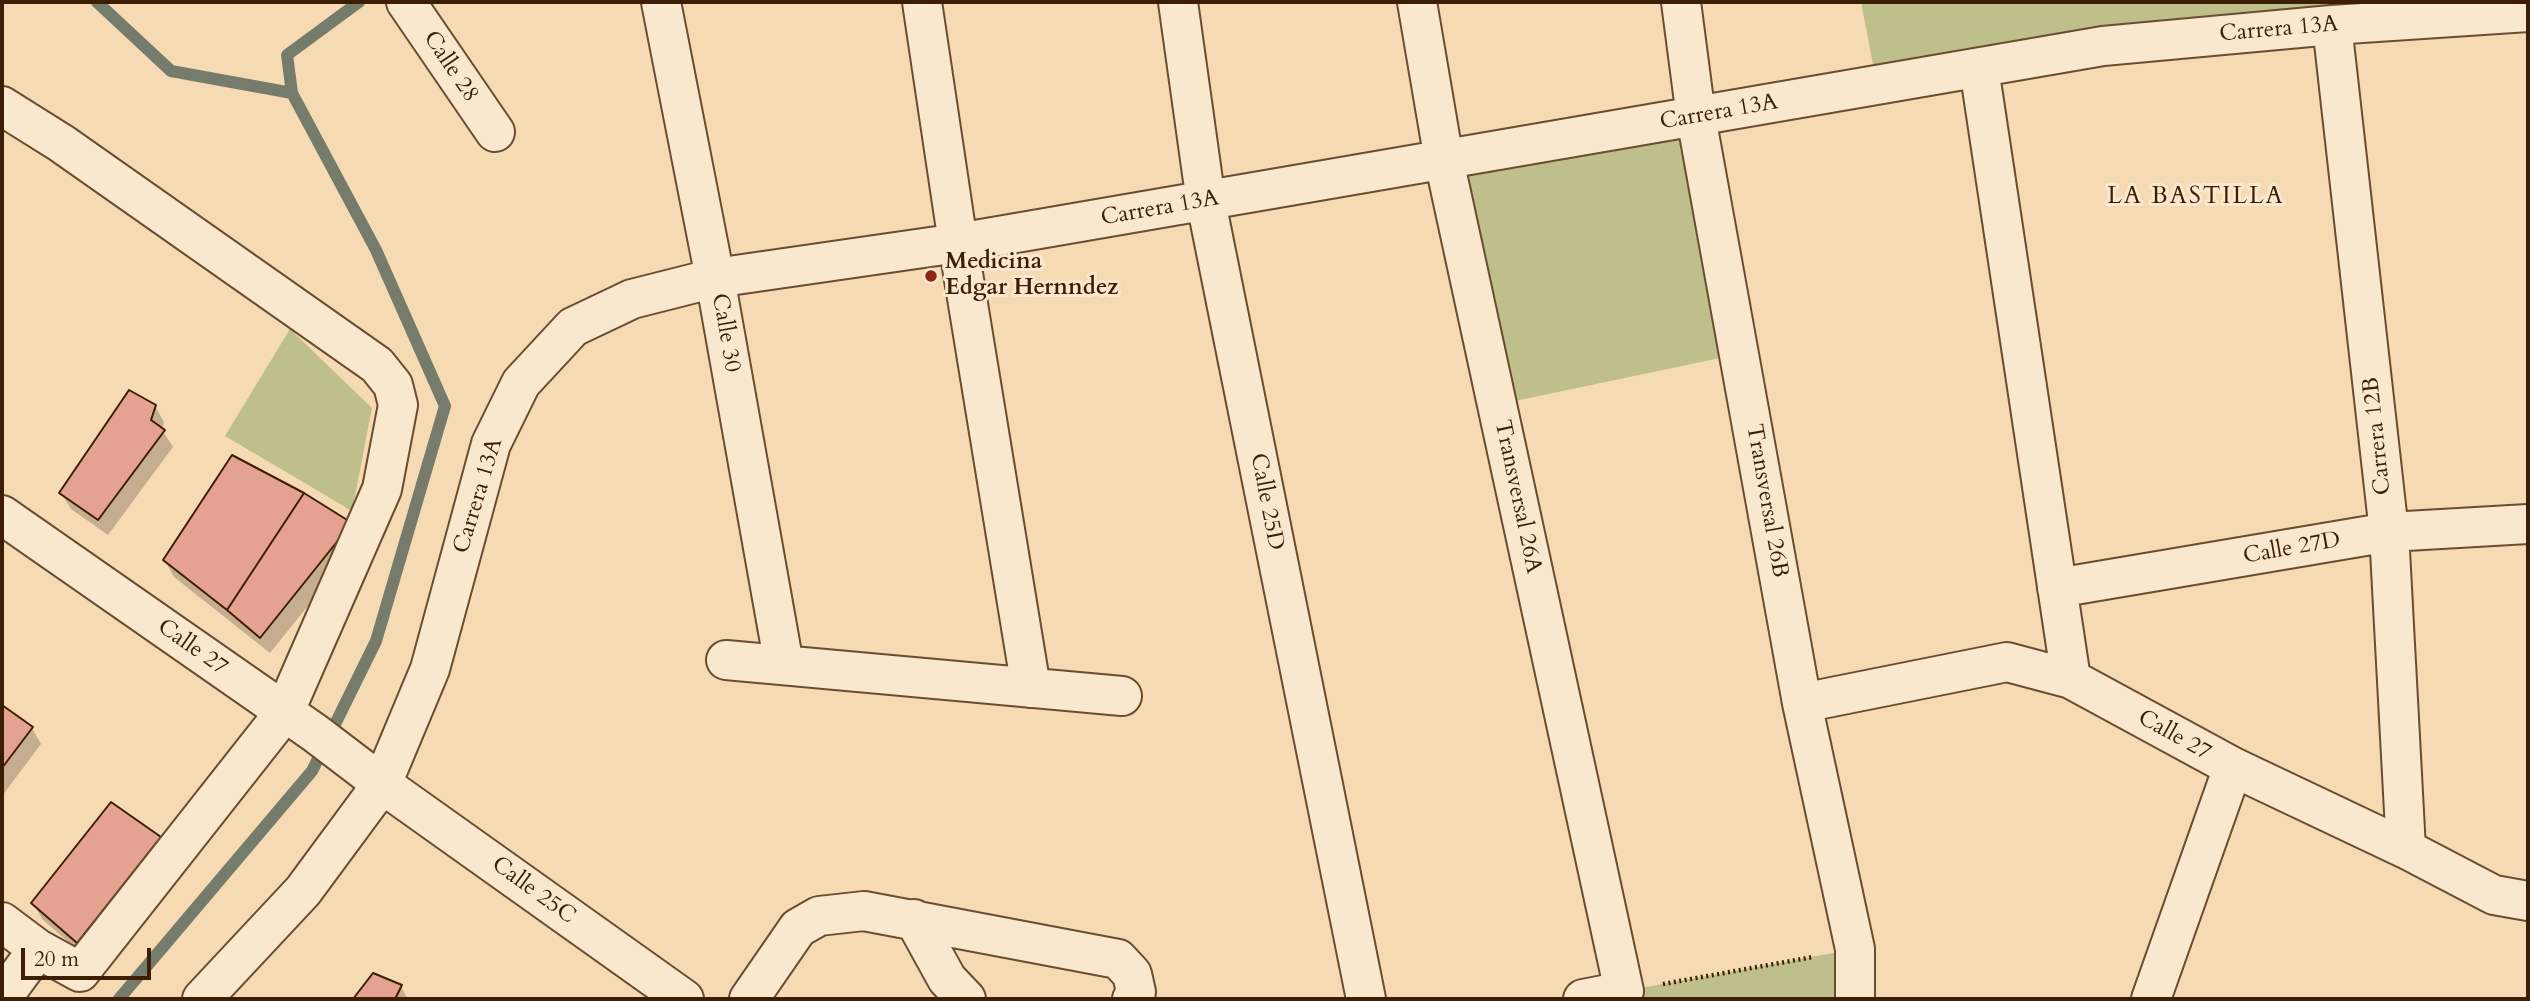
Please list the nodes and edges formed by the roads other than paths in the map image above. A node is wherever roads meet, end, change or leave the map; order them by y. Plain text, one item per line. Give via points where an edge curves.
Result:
1 (661, 2) edge
2 (922, 2) edge
3 (1178, 2) edge
4 (1417, 2) edge
5 (1681, 2) edge
6 (406, 3) edge
7 (2528, 12) edge
8 (2332, 25) junction
9 (1979, 68) junction
10 (2, 106) edge
11 (1696, 117) junction
12 (495, 132) dead end
13 (1444, 160) junction
14 (1206, 202) junction
15 (958, 243) junction
16 (715, 278) junction
17 (2, 515) edge
18 (2528, 524) edge
19 (2389, 532) junction
20 (2057, 588) junction
21 (726, 660) dead end
22 (784, 665) junction
23 (2071, 680) junction
24 (1031, 688) junction
25 (1122, 696) dead end
26 (1802, 703) junction
27 (299, 723) junction
28 (2233, 768) junction
29 (368, 774) junction
30 (2406, 849) junction
31 (2528, 901) edge
32 (914, 919) junction
33 (2, 922) edge
34 (38, 949) junction
35 (1630, 995) edge
36 (2, 998) edge
37 (202, 999) edge
38 (684, 999) edge
39 (749, 999) edge
40 (966, 999) edge
41 (1132, 999) edge
42 (1366, 999) edge
43 (1583, 999) edge
44 (1855, 999) edge
45 (2151, 999) edge

1 - 16 street, Calle 30
2 - 15 street
3 - 14 street, Calle 25D
4 - 13 street, Transversal 26A
5 - 11 street, Transversal 26B
6 - 12 street, Calle 28
7 - 8 street, Carrera 13A
8 - 9 street, Carrera 13A via 2104,46
8 - 19 street, Carrera 12B
9 - 11 street, Carrera 13A
9 - 20 street
10 - 27 street via 377,365 393,385 398,405 382,489
11 - 13 street, Carrera 13A
11 - 26 street, Transversal 26B
13 - 14 street, Carrera 13A
13 - 35 street, Transversal 26A
14 - 15 street, Carrera 13A
14 - 42 street, Calle 25D
15 - 16 street, Carrera 13A
15 - 24 street
16 - 22 street, Calle 30
16 - 29 street, Carrera 13A via 632,299 573,327 521,383 491,444 430,669
17 - 27 street, Calle 27
18 - 19 street, Calle 27D
19 - 20 street, Calle 27D
19 - 30 street, Carrera 12B
20 - 23 street
21 - 22 street
22 - 24 street
23 - 26 street, Calle 27 via 2007,662
23 - 28 street, Calle 27
24 - 25 street
26 - 44 street, Transversal 26B via 1855,949
27 - 29 street, Calle 27
27 - 34 street via 80,972
28 - 30 street, Calle 27
28 - 45 street
29 - 37 street, Carrera 13A via 303,891
29 - 38 street, Calle 25C
30 - 31 street, Calle 27 via 2494,895
32 - 39 street via 864,911 819,916 798,929
32 - 40 street via 947,979
32 - 41 street via 1118,959 1132,974 1136,992
33 - 34 street
34 - 36 street
35 - 43 street

